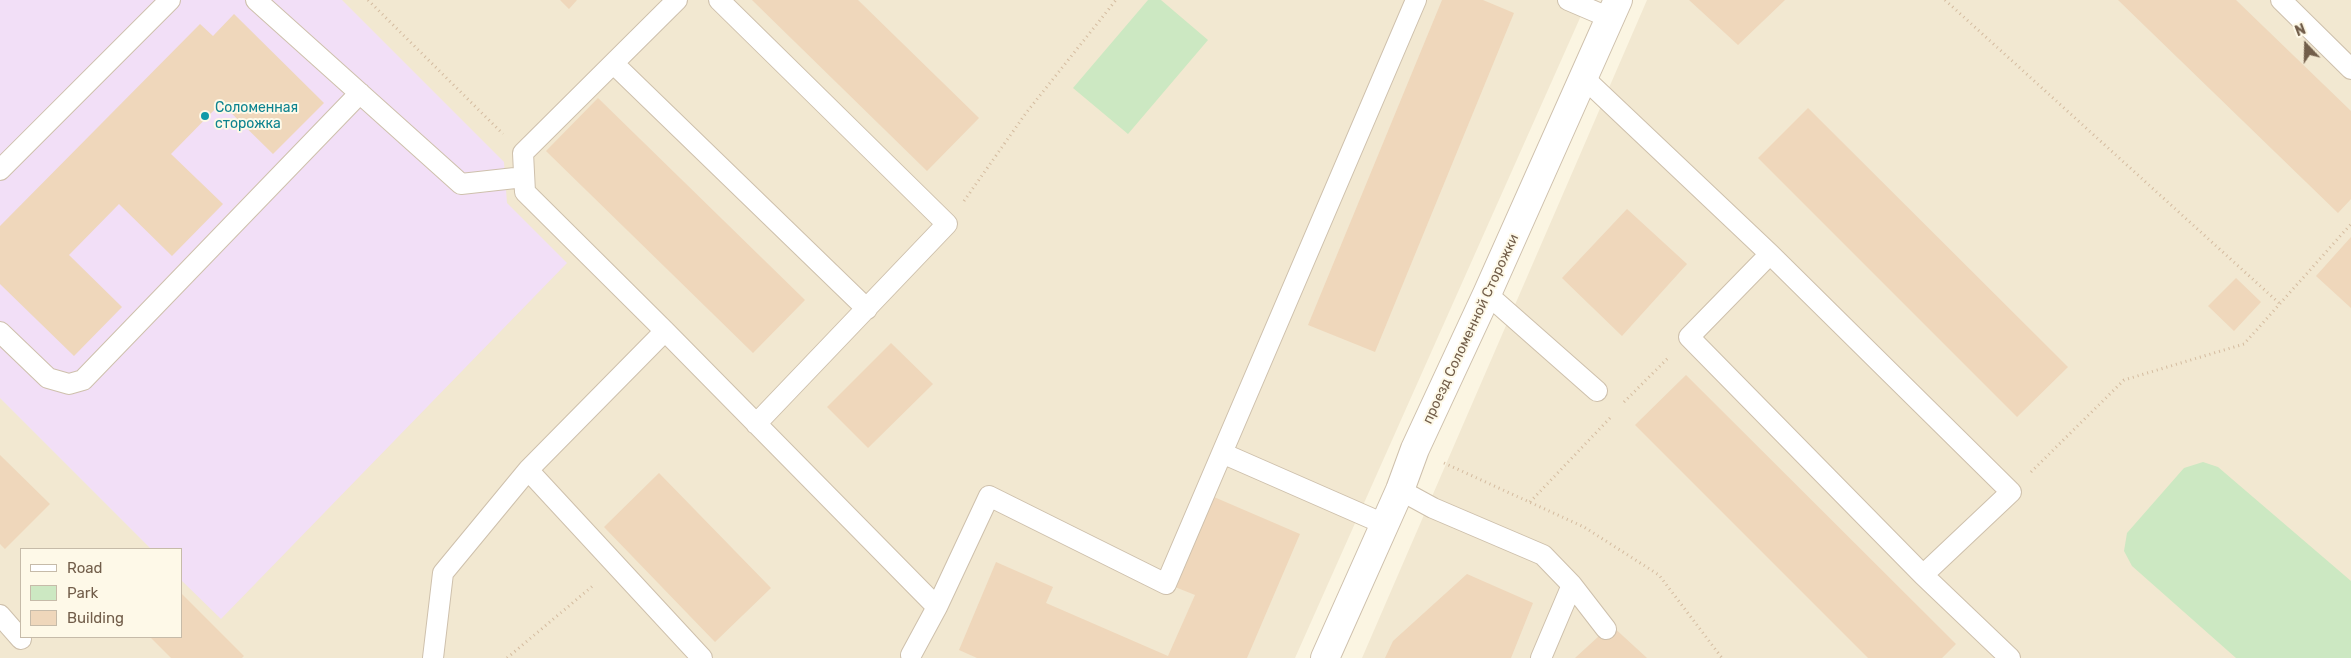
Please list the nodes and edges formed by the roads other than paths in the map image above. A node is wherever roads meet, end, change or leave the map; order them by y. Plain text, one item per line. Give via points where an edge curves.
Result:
1 (170, 0) edge
2 (256, 0) edge
3 (677, 0) edge
4 (719, 0) edge
5 (1416, 0) edge
6 (1568, 0) edge
7 (2282, 0) edge
8 (1614, 9) edge
9 (614, 64) junction
10 (2351, 69) edge
11 (1584, 78) junction
12 (360, 93) junction
13 (0, 170) edge
14 (524, 177) junction
15 (1770, 254) junction
16 (1487, 294) junction
17 (867, 309) junction
18 (665, 331) junction
19 (0, 332) edge
20 (1597, 390) dead end
21 (756, 424) junction
22 (1222, 453) junction
23 (528, 470) junction
24 (1400, 490) junction
25 (1384, 524) junction
26 (1923, 576) junction
27 (1572, 585) junction
28 (936, 607) junction
29 (0, 616) edge
30 (1606, 629) dead end
31 (20, 638) edge
32 (913, 657) edge
33 (433, 658) edge
34 (702, 658) edge
35 (1325, 658) edge
36 (1541, 658) edge
37 (2010, 658) edge

1 - 13 lane
2 - 12 lane
3 - 9 lane
4 - 17 lane via 947,224
5 - 22 lane
6 - 8 lane
7 - 10 lane
8 - 11 street, проезд Соломенной Сторожки
9 - 14 lane via 523,154
9 - 17 lane
11 - 15 lane
11 - 16 street, проезд Соломенной Сторожки
12 - 14 lane via 462,184
12 - 19 lane via 83,380 68,384 48,378
14 - 18 lane via 524,192
15 - 26 lane via 1689,337
15 - 26 lane via 2011,492
16 - 20 lane
16 - 24 street, проезд Соломенной Сторожки via 1415,449
17 - 21 lane
18 - 21 lane
18 - 23 lane
21 - 28 lane
22 - 25 lane
22 - 28 lane via 1166,584 989,496
23 - 33 lane via 443,573
23 - 34 lane
24 - 25 street, проезд Соломенной Сторожки
24 - 27 lane via 1433,508 1543,555
25 - 35 street, проезд Соломенной Сторожки
26 - 37 lane
27 - 30 lane
27 - 36 lane
28 - 32 lane
29 - 31 lane

